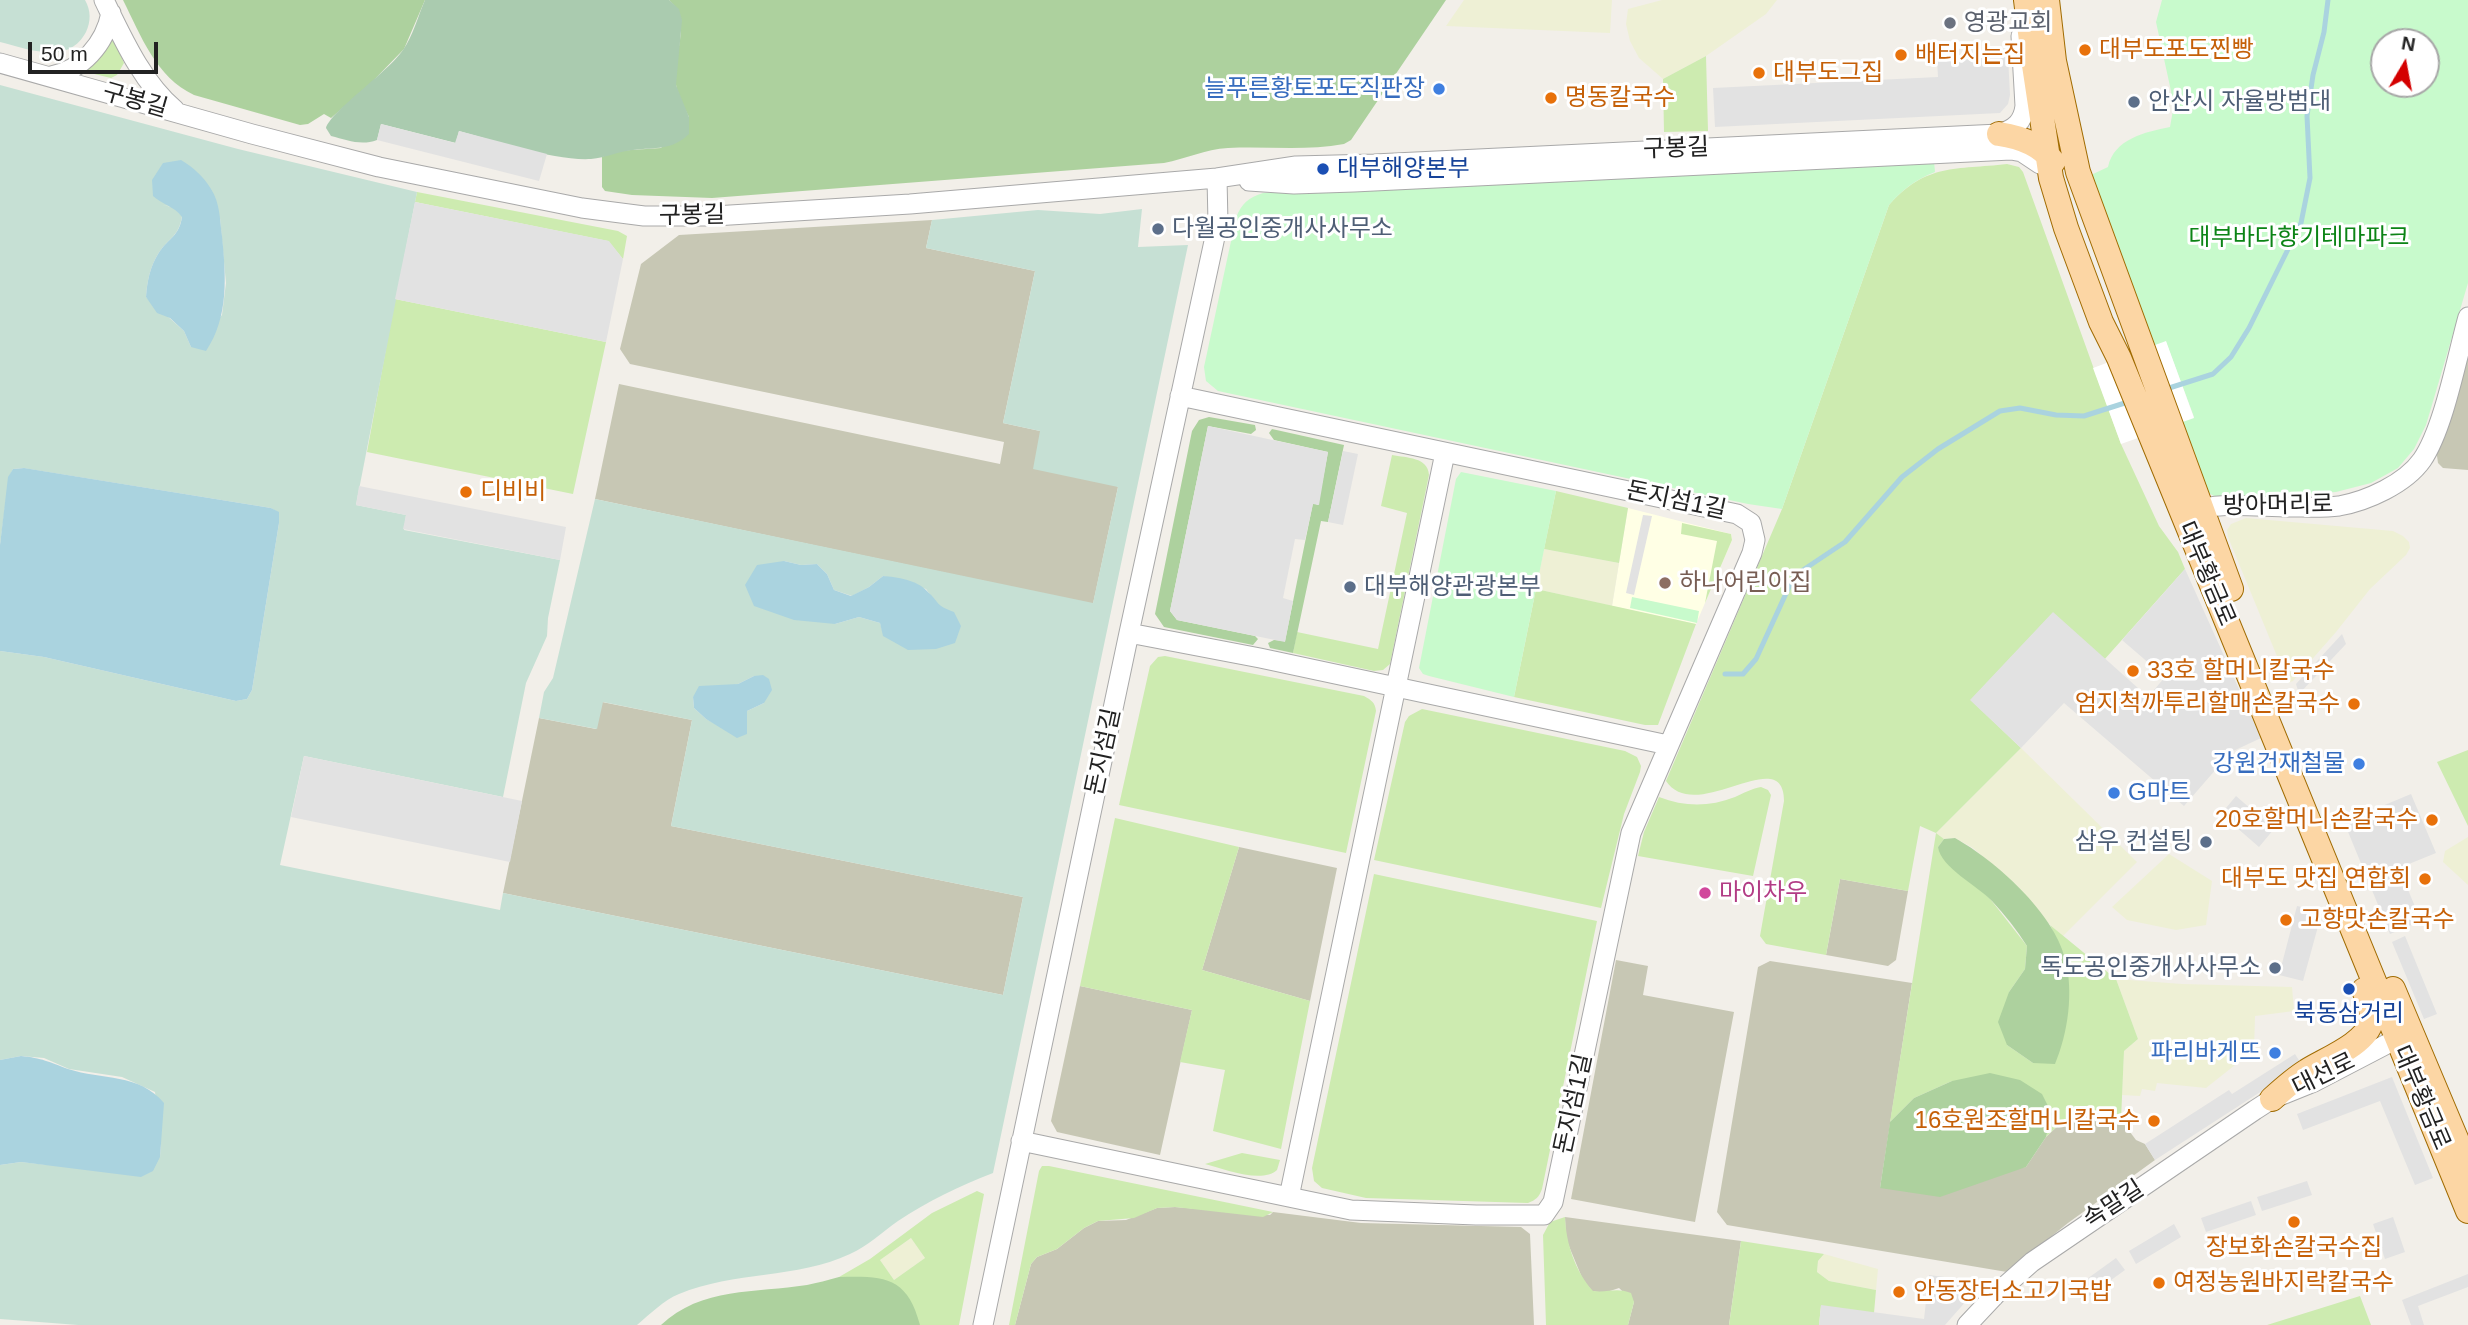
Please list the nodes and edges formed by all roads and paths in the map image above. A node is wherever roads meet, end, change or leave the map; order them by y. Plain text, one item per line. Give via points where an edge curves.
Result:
1 (2033, 4) edge
2 (108, 6) edge
3 (0, 63) edge
4 (51, 76) junction
5 (2060, 89) junction
6 (178, 113) junction
7 (1997, 142) junction
8 (2042, 151) junction
9 (1217, 178) junction
10 (2116, 277) junction
11 (2468, 317) edge
12 (1180, 396) junction
13 (1445, 453) junction
14 (2191, 511) junction
15 (1129, 633) junction
16 (1397, 688) junction
17 (1668, 745) junction
18 (2320, 853) junction
19 (2404, 1035) junction
20 (2272, 1099) junction
21 (1021, 1141) junction
22 (2468, 1167) edge
23 (1290, 1198) junction
24 (2468, 1211) edge
25 (983, 1325) edge
26 (1967, 1325) edge

1 - 5 main road, 대부황금로 via 2049,29
1 - 7 street via 2021,27 2024,116
1 - 8 main road, 대부황금로
2 - 4 street, 구봉길 via 103,36 88,56 73,69
2 - 6 street, 구봉길 via 150,84
3 - 4 street, 구봉길
4 - 6 street, 구봉길
5 - 8 main road via 2058,116
5 - 10 main road, 대부황금로 via 2078,172
6 - 9 street, 구봉길 via 379,167 569,206 644,216 838,209
7 - 8 main road
7 - 8 street, 구봉길 via 2033,157
7 - 9 street, 구봉길 via 1294,184
8 - 10 main road via 2066,184 2094,256
8 - 14 main road, 대부황금로 via 2066,228 2148,435
9 - 12 street, 돈지섬길 via 1219,223
10 - 14 main road, 대부황금로 via 2172,426
11 - 14 street, 방아머리로 via 2428,449 2421,462 2396,483 2339,506
12 - 13 street, 돈지섬1길
12 - 15 street, 돈지섬길
13 - 16 street
13 - 17 street, 돈지섬1길 via 1737,514 1751,523 1752,553
14 - 18 main road, 대부황금로
14 - 19 main road, 대부황금로 via 2215,550
15 - 16 street
15 - 21 street, 돈지섬길
16 - 17 street
16 - 23 street
17 - 23 street, 돈지섬1길 via 1631,833 1549,1210 1539,1216 1380,1212
18 - 19 main road, 대부황금로
18 - 20 main road via 2342,936 2372,1020 2357,1041 2305,1072
19 - 20 street, 대선로
19 - 22 main road, 대부황금로
19 - 24 main road, 대부황금로
20 - 26 street, 속말길 via 2032,1262
21 - 23 street, 돈지섬1길
21 - 25 street, 돈지섬길

